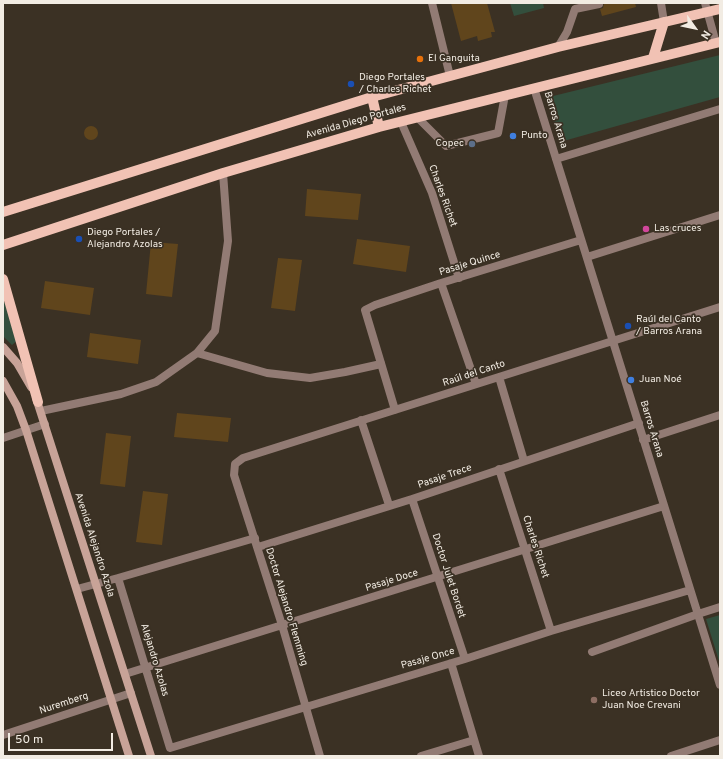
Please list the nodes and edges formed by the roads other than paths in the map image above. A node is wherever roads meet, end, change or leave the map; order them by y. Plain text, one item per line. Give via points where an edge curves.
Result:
1 (432, 3) edge
2 (661, 3) edge
3 (599, 4) dead end
4 (574, 6) edge
5 (706, 8) edge
6 (720, 9) edge
7 (664, 22) junction
8 (718, 42) edge
9 (558, 47) junction
10 (653, 58) junction
11 (450, 76) junction
12 (534, 88) junction
13 (505, 95) junction
14 (372, 97) junction
15 (720, 109) edge
16 (418, 118) junction
17 (401, 122) junction
18 (379, 128) junction
19 (556, 159) junction
20 (223, 173) junction
21 (3, 212) edge
22 (720, 215) edge
23 (581, 240) junction
24 (3, 245) edge
25 (587, 257) junction
26 (459, 278) junction
27 (3, 279) edge
28 (441, 283) junction
29 (720, 307) edge
30 (613, 341) junction
31 (3, 347) edge
32 (197, 353) junction
33 (381, 364) junction
34 (499, 377) junction
35 (3, 381) edge
36 (476, 384) junction
37 (39, 406) junction
38 (395, 410) junction
39 (720, 414) edge
40 (361, 420) junction
41 (638, 423) junction
42 (45, 424) junction
43 (26, 430) junction
44 (3, 438) edge
45 (644, 440) junction
46 (524, 461) junction
47 (235, 464) joint
48 (499, 469) junction
49 (412, 499) junction
50 (389, 505) junction
51 (664, 506) junction
52 (255, 538) junction
53 (258, 547) junction
54 (525, 549) junction
55 (438, 577) junction
56 (118, 578) junction
57 (96, 584) junction
58 (77, 589) junction
59 (690, 590) junction
60 (720, 607) edge
61 (698, 614) junction
62 (282, 625) junction
63 (551, 631) junction
64 (592, 652) dead end
65 (465, 659) junction
66 (451, 662) junction
67 (146, 666) junction
68 (125, 674) junction
69 (720, 685) edge
70 (131, 693) junction
71 (111, 699) junction
72 (305, 706) junction
73 (3, 735) edge
74 (474, 740) junction
75 (720, 740) edge
76 (170, 748) joint
77 (129, 756) edge
78 (151, 756) edge
79 (320, 756) edge
80 (421, 756) edge
81 (479, 756) edge
82 (671, 756) edge

1 - 11 street
2 - 7 street
3 - 4 street
4 - 9 street via 567,32
5 - 6 main road, Avenida Diego Portales
5 - 7 main road, Avenida Diego Portales
5 - 8 street
7 - 9 main road, Avenida Diego Portales
7 - 10 main road
8 - 10 main road, Avenida Diego Portales
9 - 11 main road, Avenida Diego Portales
10 - 12 main road, Avenida Diego Portales
11 - 14 main road, Avenida Diego Portales
12 - 13 main road, Avenida Diego Portales
12 - 19 street, Barros Arana
13 - 16 main road, Avenida Diego Portales
13 - 16 street via 498,133 446,146
14 - 18 main road
14 - 21 main road, Avenida Diego Portales
15 - 19 street
16 - 17 main road, Avenida Diego Portales
17 - 18 main road, Avenida Diego Portales
17 - 26 street, Charles Richet via 432,193
18 - 20 main road, Avenida Diego Portales
19 - 23 street, Barros Arana
20 - 24 main road, Avenida Diego Portales
20 - 32 street via 228,241 221,295 215,330
22 - 25 street
23 - 25 street, Barros Arana
23 - 26 street, Pasaje Quince
25 - 30 street, Barros Arana
26 - 28 street, Pasaje Quince
27 - 37 main road
28 - 33 street, Pasaje Quince via 366,310
28 - 36 street
29 - 30 street, Raúl del Canto
30 - 34 street, Raúl del Canto
30 - 41 street, Barros Arana
31 - 37 main road, Avenida Alejandro Azola via 24,374
32 - 33 street via 267,373 310,378
32 - 37 street via 156,382 121,394
33 - 38 street
34 - 36 street, Raúl del Canto
34 - 46 street
35 - 43 main road via 17,406
36 - 38 street, Raúl del Canto
37 - 42 main road, Avenida Alejandro Azola
38 - 40 street, Raúl del Canto
39 - 45 street
40 - 47 street, Raúl del Canto via 243,458
40 - 50 street
41 - 45 street, Barros Arana
41 - 46 street, Pasaje Trece
42 - 43 street
42 - 57 main road, Avenida Alejandro Azola
43 - 44 street
43 - 58 main road
45 - 51 street, Barros Arana
46 - 48 street, Pasaje Trece
47 - 52 street, Doctor Alejandro Flemming via 234,475
48 - 49 street, Pasaje Trece
48 - 54 street, Charles Richet
49 - 50 street, Pasaje Trece
49 - 55 street, Doctor Julet Bordet
50 - 53 street, Pasaje Trece
51 - 54 street, Pasaje Doce
51 - 59 street, Barros Arana
52 - 53 street, Doctor Alejandro Flemming
52 - 56 street
53 - 62 street, Doctor Alejandro Flemming
54 - 55 street, Pasaje Doce
54 - 63 street, Charles Richet
55 - 62 street, Pasaje Doce
55 - 65 street, Doctor Julet Bordet
56 - 57 street
56 - 67 street, Alejandro Azolas
57 - 58 street
57 - 68 main road, Avenida Alejandro Azola
58 - 71 main road
59 - 61 street, Barros Arana
59 - 63 street, Pasaje Once
60 - 61 street
61 - 64 street
61 - 69 street, Barros Arana
62 - 67 street, Pasaje Doce
62 - 72 street, Doctor Alejandro Flemming
63 - 65 street, Pasaje Once
65 - 66 street, Pasaje Once
66 - 72 street, Pasaje Once
66 - 74 street
67 - 68 street, Pasaje Doce
67 - 76 street, Alejandro Azolas
68 - 70 main road, Avenida Alejandro Azola
70 - 71 street, Nuremberg
70 - 78 main road, Avenida Alejandro Azola
71 - 73 street, Nuremberg
71 - 77 main road
72 - 76 street, Pasaje Once
72 - 79 street, Doctor Alejandro Flemming
74 - 80 street
74 - 81 street
75 - 82 street

